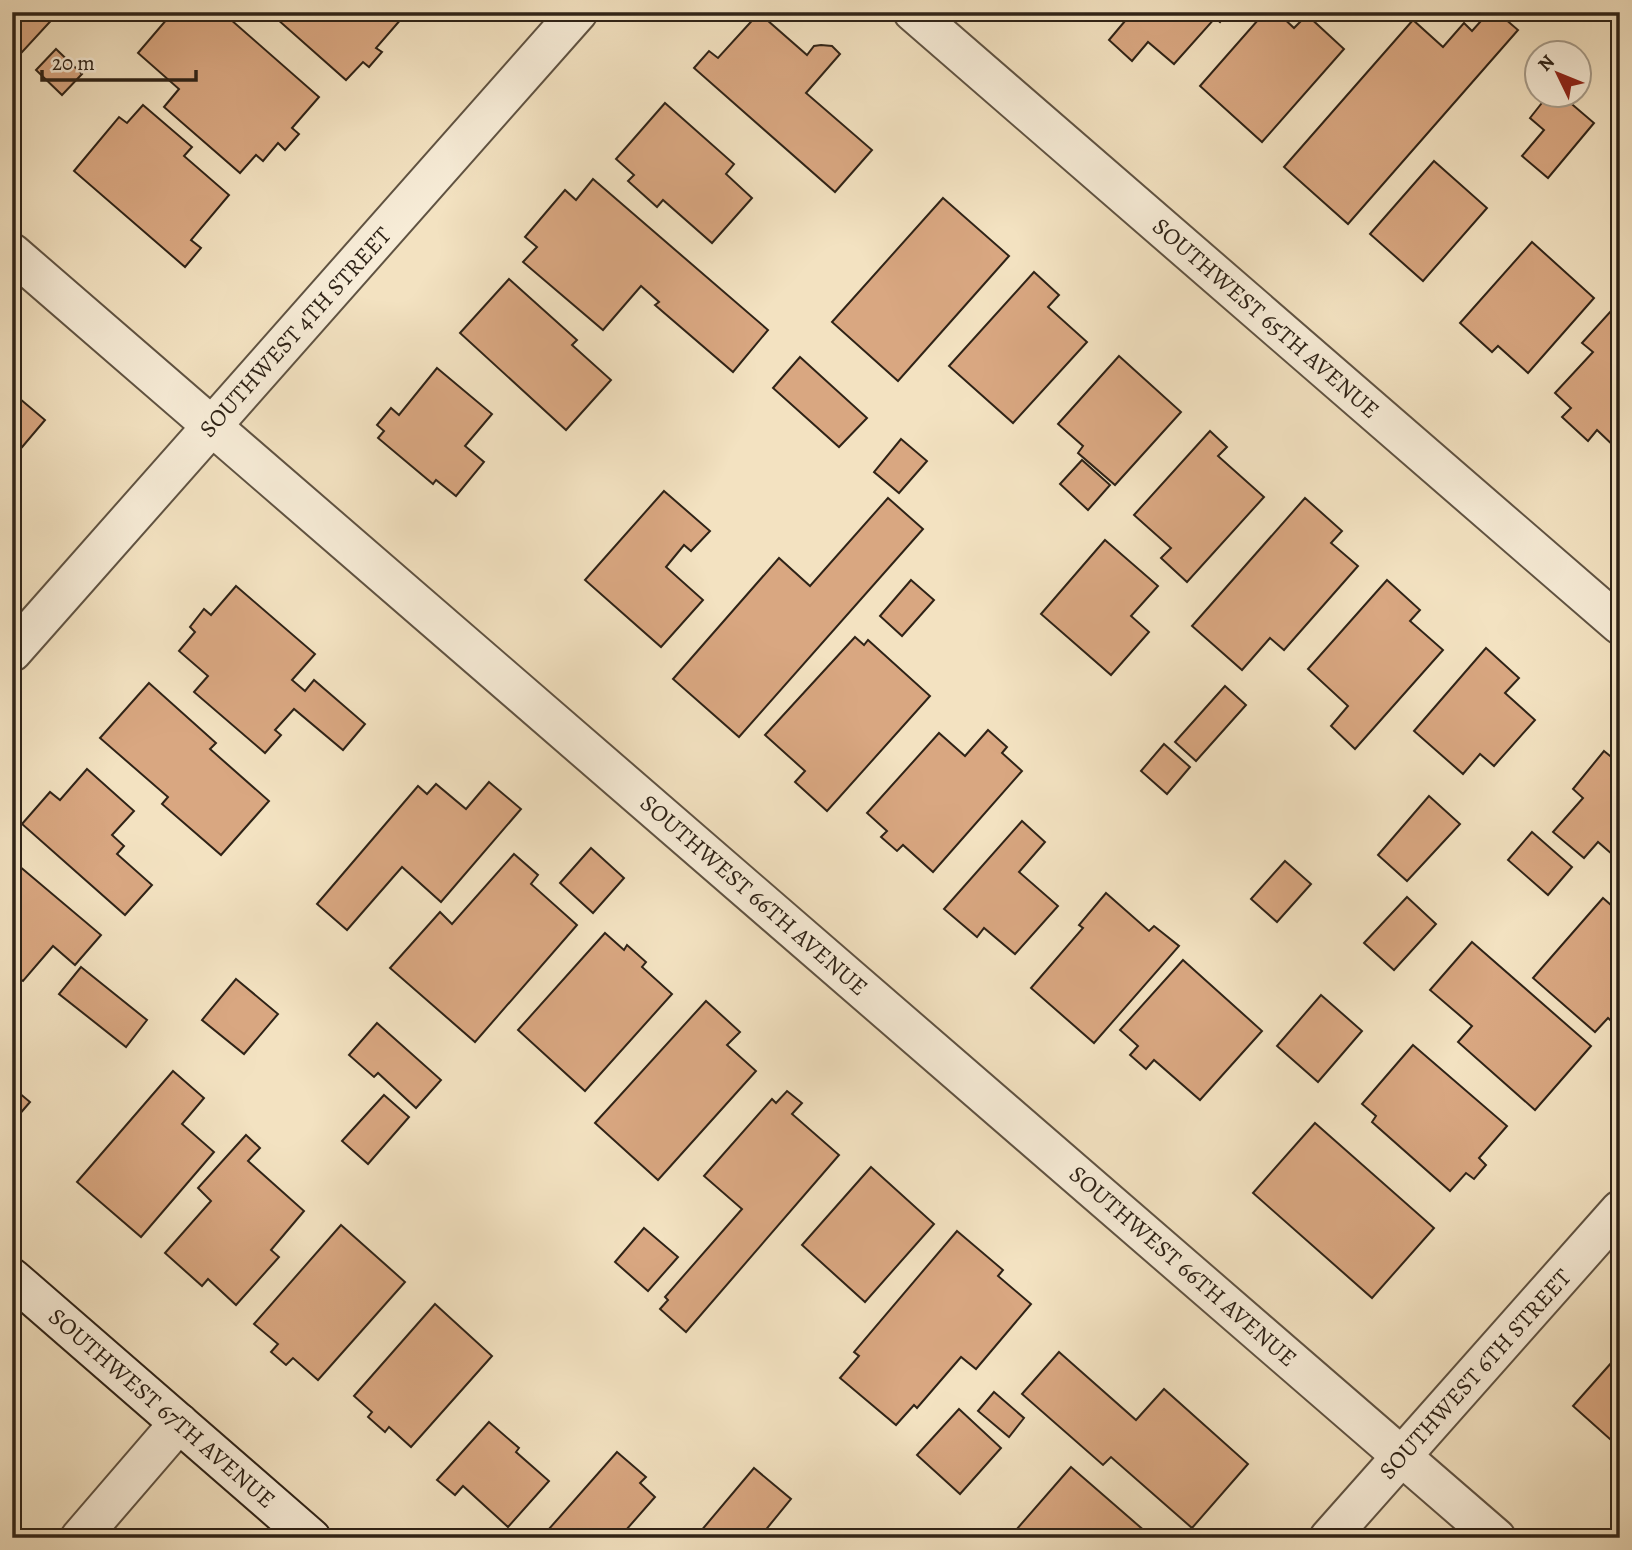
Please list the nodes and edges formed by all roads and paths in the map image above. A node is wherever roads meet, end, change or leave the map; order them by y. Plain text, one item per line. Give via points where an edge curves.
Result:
1 (578, 12) edge
2 (913, 12) edge
3 (12, 253) edge
4 (212, 426) junction
5 (1620, 625) edge
6 (12, 652) edge
7 (1620, 1210) edge
8 (12, 1278) edge
9 (179, 1423) junction
10 (1402, 1456) junction
11 (79, 1538) edge
12 (311, 1538) edge
13 (1329, 1538) edge
14 (1496, 1538) edge

1 - 4 street, SOUTHWEST 4TH STREET
2 - 5 street, SOUTHWEST 65TH AVENUE
3 - 4 street, SOUTHWEST 66TH AVENUE
4 - 6 street, SOUTHWEST 4TH STREET
4 - 10 street, SOUTHWEST 66TH AVENUE
7 - 10 street, SOUTHWEST 6TH STREET
8 - 9 street, SOUTHWEST 67TH AVENUE
9 - 11 street
9 - 12 street, SOUTHWEST 67TH AVENUE
10 - 13 street, SOUTHWEST 6TH STREET
10 - 14 street, SOUTHWEST 66TH AVENUE

